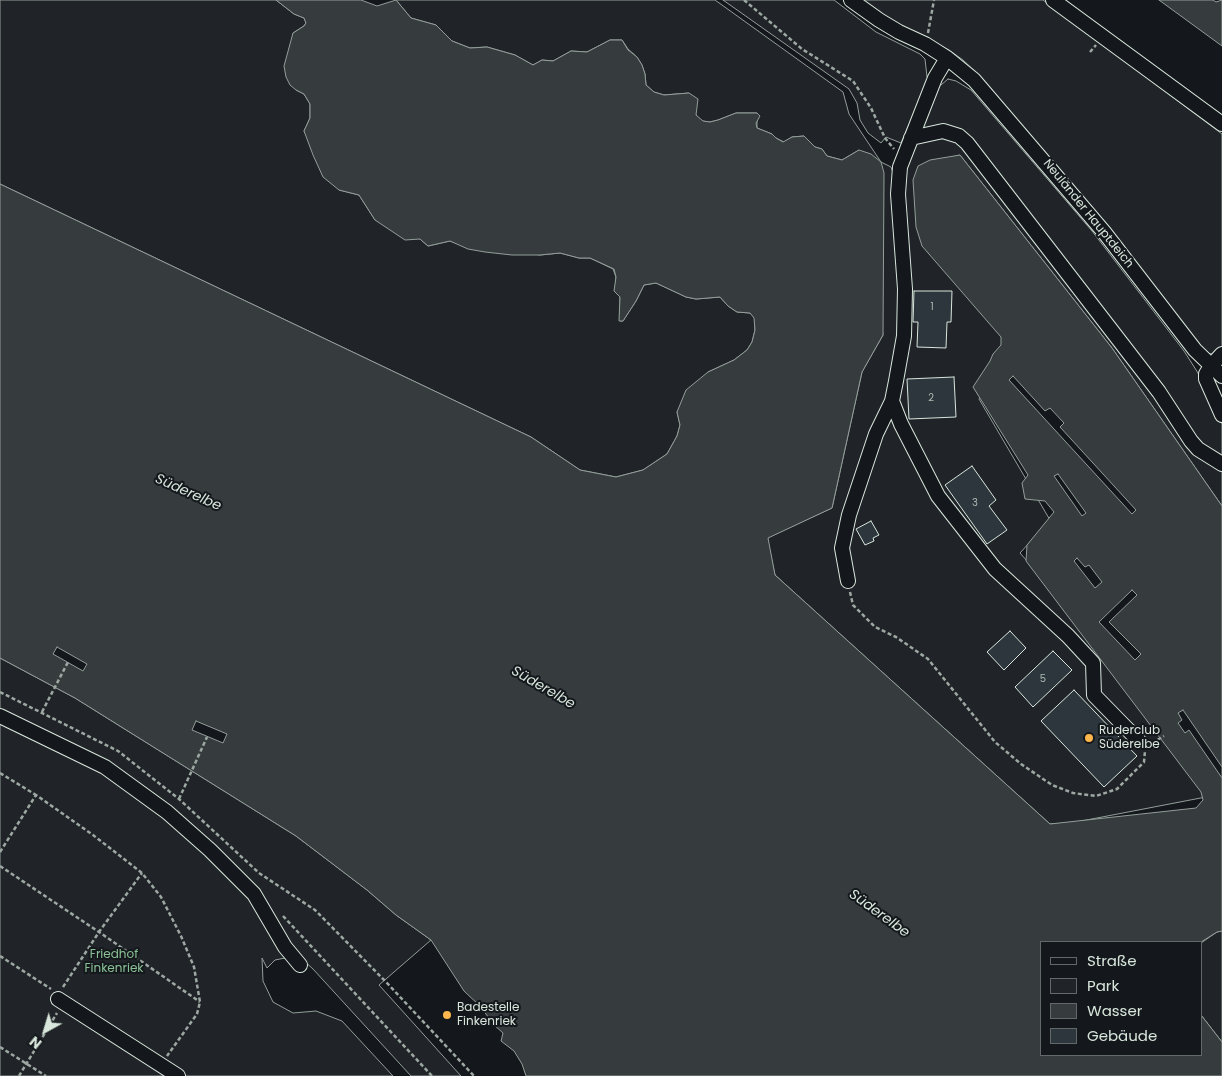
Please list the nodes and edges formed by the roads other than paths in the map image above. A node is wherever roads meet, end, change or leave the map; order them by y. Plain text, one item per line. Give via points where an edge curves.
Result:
1 (851, 0) edge
2 (1053, 0) edge
3 (947, 58) junction
4 (1222, 124) edge
5 (911, 138) junction
6 (1222, 354) edge
7 (1210, 366) junction
8 (1222, 376) edge
9 (892, 401) junction
10 (1222, 415) edge
11 (1222, 464) edge
12 (848, 581) road end
13 (0, 716) edge
14 (1142, 745) road end
15 (300, 965) dead end
16 (58, 1000) road end
17 (178, 1076) edge

1 - 3 street, Neuländer Hauptdeich via 885,24
2 - 4 street
3 - 5 street via 935,78
3 - 7 street, Neuländer Hauptdeich via 974,80 1065,186
5 - 9 street via 900,167 898,194 906,289 904,336
5 - 11 street via 943,131 959,136 967,143 1159,392 1191,441
6 - 7 street
7 - 8 street, Neuländer Hauptdeich
7 - 10 street via 1206,379
9 - 12 street via 876,434 849,515 842,548
9 - 14 street via 938,496 995,569 1093,663 1094,694
13 - 15 street via 105,767 167,812 254,894 285,947
16 - 17 street

